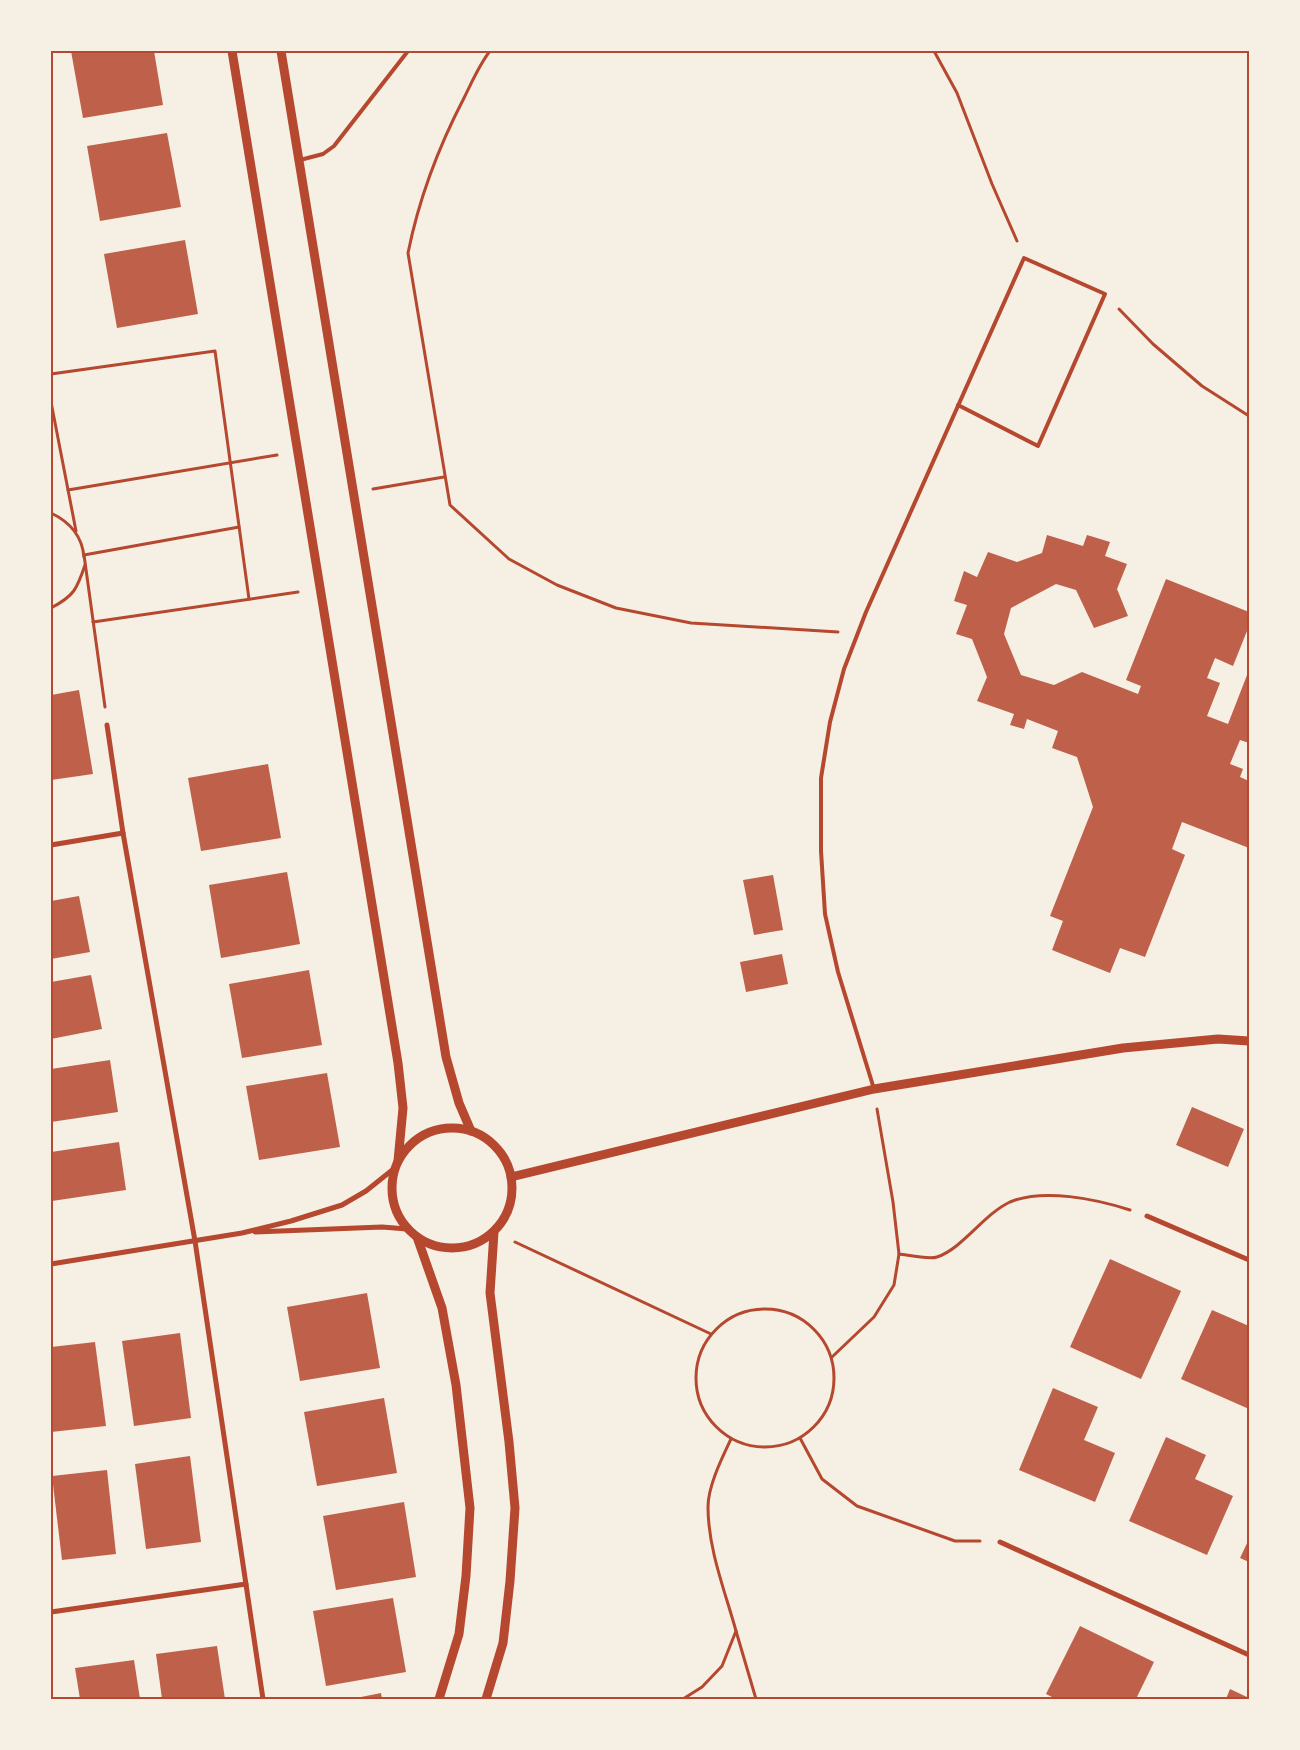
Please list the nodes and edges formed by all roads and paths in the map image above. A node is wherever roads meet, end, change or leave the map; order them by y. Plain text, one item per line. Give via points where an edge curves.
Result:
1 (232, 51) edge
2 (281, 51) edge
3 (408, 51) edge
4 (490, 51) edge
5 (934, 51) edge
6 (299, 160) junction
7 (1024, 258) junction
8 (1105, 294) junction
9 (51, 374) edge
10 (51, 402) edge
11 (958, 406) junction
12 (1249, 416) edge
13 (298, 451) junction
14 (230, 462) junction
15 (444, 477) junction
16 (68, 490) junction
17 (353, 492) junction
18 (51, 513) edge
19 (239, 527) junction
20 (76, 531) junction
21 (84, 555) junction
22 (320, 588) junction
23 (249, 599) junction
24 (51, 608) edge
25 (93, 622) junction
26 (858, 634) junction
27 (107, 725) joint
28 (123, 833) junction
29 (51, 845) edge
30 (1249, 1040) edge
31 (874, 1089) junction
32 (471, 1131) junction
33 (397, 1164) junction
34 (511, 1177) junction
35 (1147, 1216) joint
36 (407, 1229) junction
37 (494, 1232) junction
38 (242, 1233) junction
39 (416, 1237) junction
40 (195, 1241) junction
41 (899, 1254) junction
42 (1249, 1260) edge
43 (51, 1264) edge
44 (711, 1334) junction
45 (832, 1357) junction
46 (800, 1438) junction
47 (731, 1439) junction
48 (1000, 1542) joint
49 (246, 1584) junction
50 (51, 1612) edge
51 (736, 1631) junction
52 (1249, 1655) edge
53 (262, 1699) edge
54 (439, 1699) edge
55 (486, 1699) edge
56 (683, 1699) edge
57 (756, 1699) edge

1 - 13 street
2 - 6 street
3 - 6 lane via 334,146 323,154
4 - 15 path via 429,173 408,253
5 - 7 path via 957,93
6 - 17 street
7 - 8 lane
7 - 11 lane
8 - 11 lane via 1038,446
8 - 12 path via 1152,344 1202,386
9 - 14 path via 215,351
10 - 16 path
11 - 26 lane
13 - 14 path
13 - 22 street
14 - 16 path
14 - 19 path
15 - 17 path
15 - 26 path via 450,506 509,559 557,584 616,608 691,623
16 - 20 path
17 - 32 street via 446,1057
18 - 20 path
19 - 21 path
19 - 23 path
20 - 21 path
21 - 24 path via 85,565 78,586 67,599
21 - 25 path
22 - 23 path
22 - 33 street via 398,1063 403,1108
23 - 25 path
25 - 27 path
26 - 31 lane via 844,669 830,722 821,778 820,851 826,914 838,972
27 - 28 street
28 - 29 street
28 - 40 street
30 - 31 street via 1218,1038 1123,1048
31 - 34 street
31 - 41 path
32 - 33 street via 449,1128 429,1133 411,1144
32 - 34 street via 481,1135 504,1157
33 - 36 street via 392,1188 393,1203
33 - 38 street via 366,1191 342,1205
34 - 37 street via 510,1206
35 - 41 path via 1106,1202 1039,1195 1009,1202 952,1250 936,1258
35 - 42 street
36 - 38 street via 382,1227
36 - 39 street
37 - 39 street via 476,1243 456,1248 435,1246
37 - 44 path
37 - 55 street via 490,1293 515,1508 503,1643
38 - 40 street
39 - 54 street via 442,1308 456,1385 470,1508 459,1634
40 - 43 street
40 - 49 street
41 - 45 path via 894,1285 874,1317
44 - 45 path via 729,1319 752,1310 776,1310 806,1323 820,1336
44 - 47 path via 698,1358 696,1381 701,1405 714,1425
45 - 46 path via 835,1381 830,1405 816,1425
46 - 47 path via 778,1446 754,1447
46 - 48 path via 822,1479 857,1506 954,1541
47 - 51 path via 716,1473 708,1506 712,1545
48 - 52 street
49 - 50 street
49 - 53 street
51 - 56 path via 722,1666 702,1687
51 - 57 path

